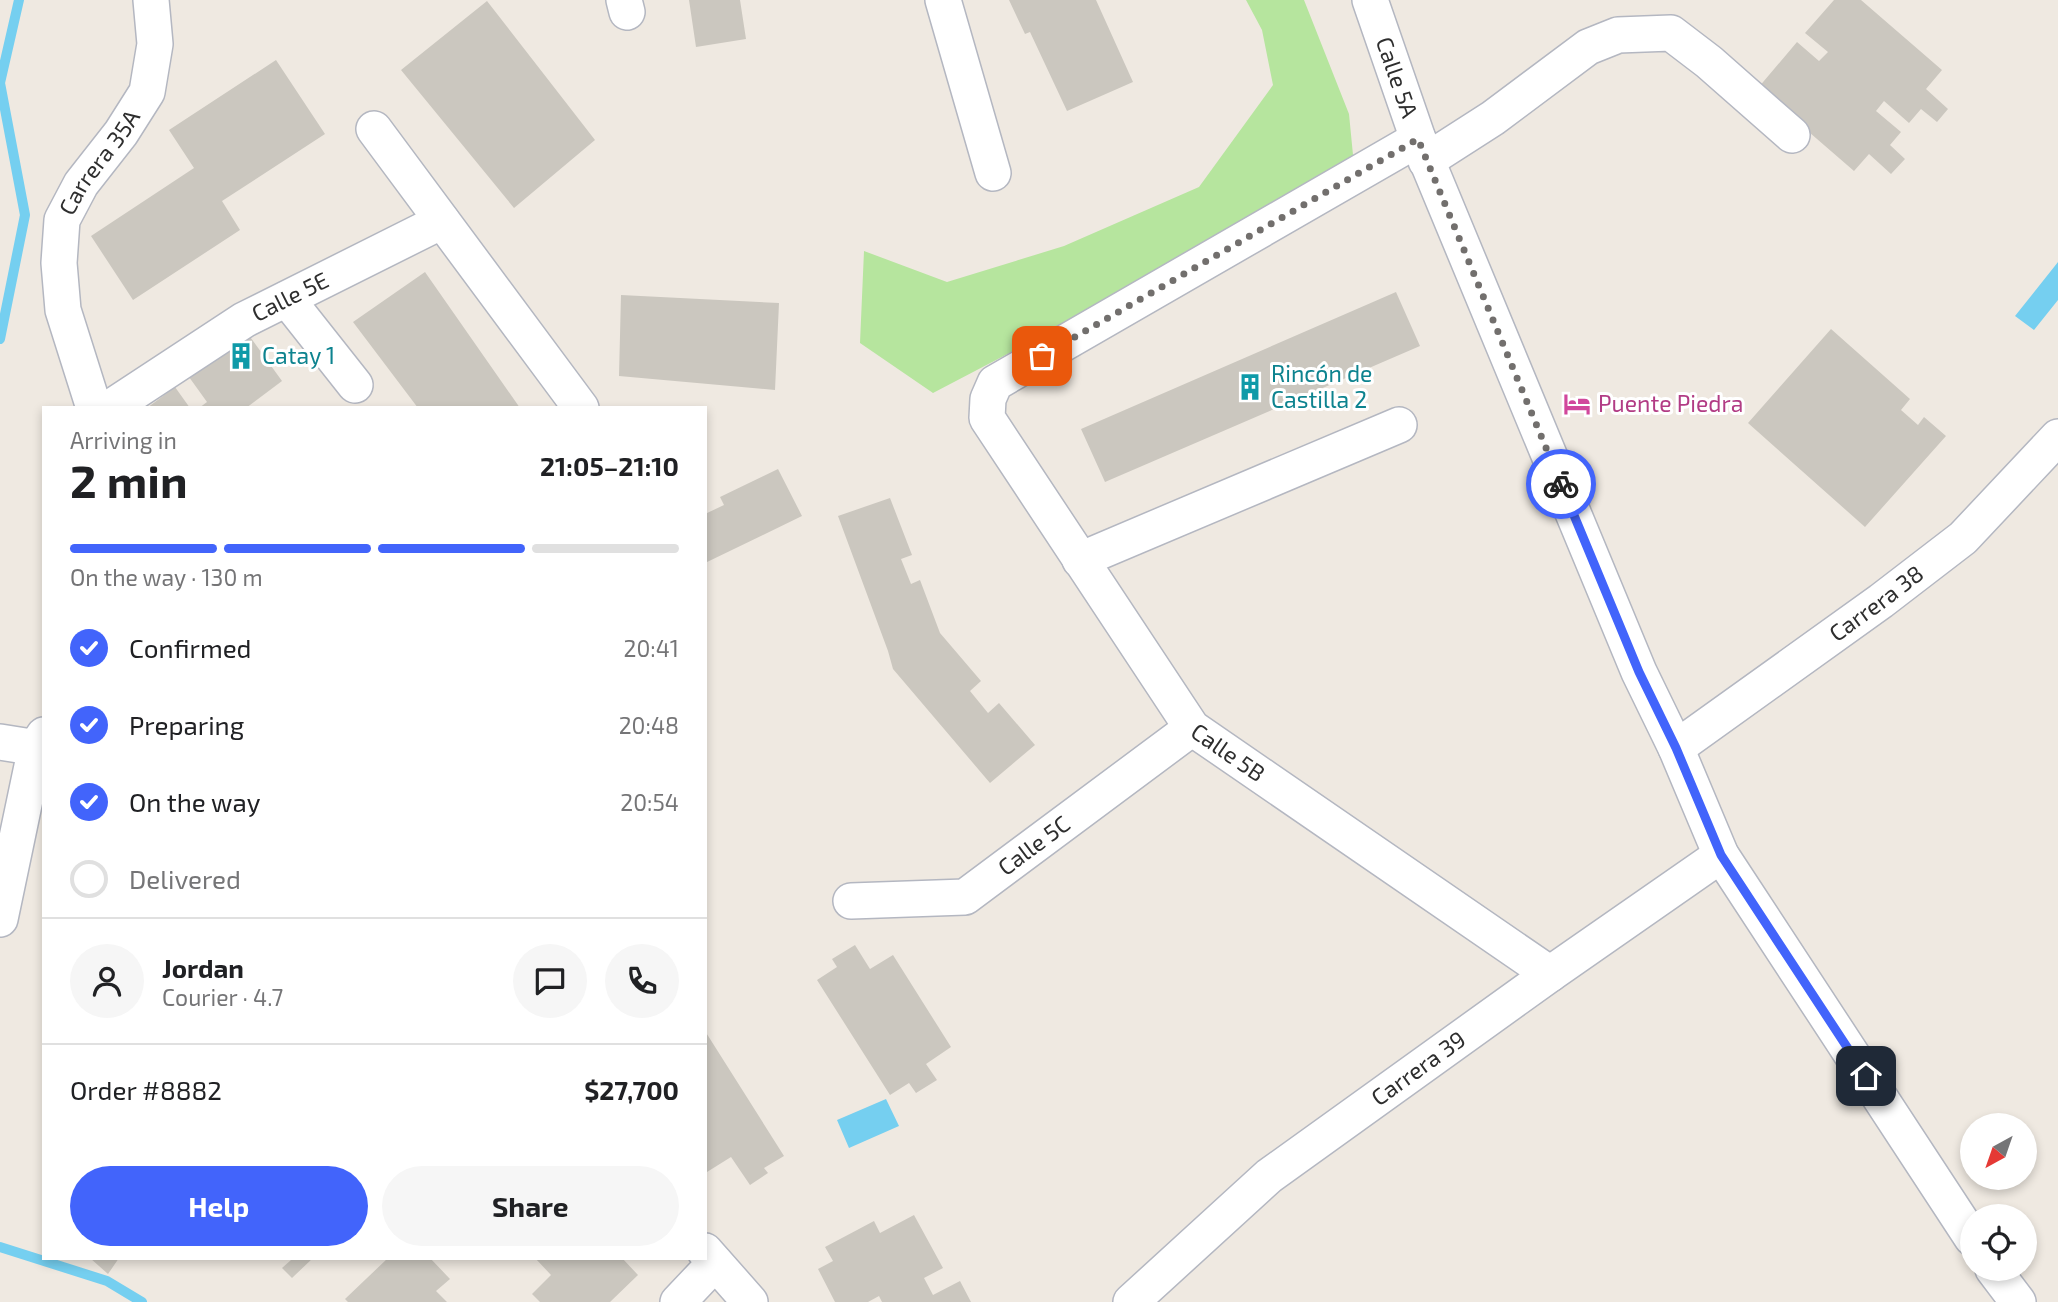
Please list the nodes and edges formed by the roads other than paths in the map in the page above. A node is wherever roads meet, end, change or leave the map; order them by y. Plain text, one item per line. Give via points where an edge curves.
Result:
1 (151, 0) edge
2 (943, 0) edge
3 (1370, 0) edge
4 (374, 129) dead end
5 (1792, 135) dead end
6 (1422, 150) junction
7 (993, 173) dead end
8 (442, 220) junction
9 (287, 299) junction
10 (355, 385) dead end
11 (93, 406) edge
12 (113, 406) edge
13 (580, 406) edge
14 (1399, 425) dead end
15 (2058, 437) edge
16 (1080, 559) junction
17 (1192, 728) junction
18 (0, 742) edge
19 (41, 743) edge
20 (1676, 748) junction
21 (1721, 855) junction
22 (851, 901) dead end
23 (0, 919) edge
24 (1550, 974) junction
25 (1960, 1220) edge
26 (710, 1257) edge
27 (2002, 1281) edge
28 (678, 1302) edge
29 (750, 1302) edge
30 (1131, 1302) edge
31 (2018, 1302) edge

1 - 11 street, Carrera 35A via 155,44 147,92 81,184 62,220 59,263 64,310
2 - 7 street
3 - 6 street, Calle 5A
4 - 8 street
5 - 6 street via 1671,33 1618,35 1588,47 1493,118
6 - 16 street, Calle 5B via 995,383 987,418
6 - 20 street, Calle 5A via 1639,672
8 - 9 street, Calle 5E
8 - 13 street
9 - 10 street
9 - 12 street, Calle 5E via 244,320
14 - 16 street
15 - 20 street, Carrera 38 via 1963,538
16 - 17 street, Calle 5B
17 - 22 street, Calle 5C via 965,897
17 - 24 street, Calle 5B
18 - 19 street
19 - 23 street
20 - 21 street, Calle 5A
21 - 24 street, Carrera 39
21 - 25 street, Calle 5A
24 - 30 street, Carrera 39 via 1269,1177
26 - 28 street
26 - 29 street
27 - 31 street

